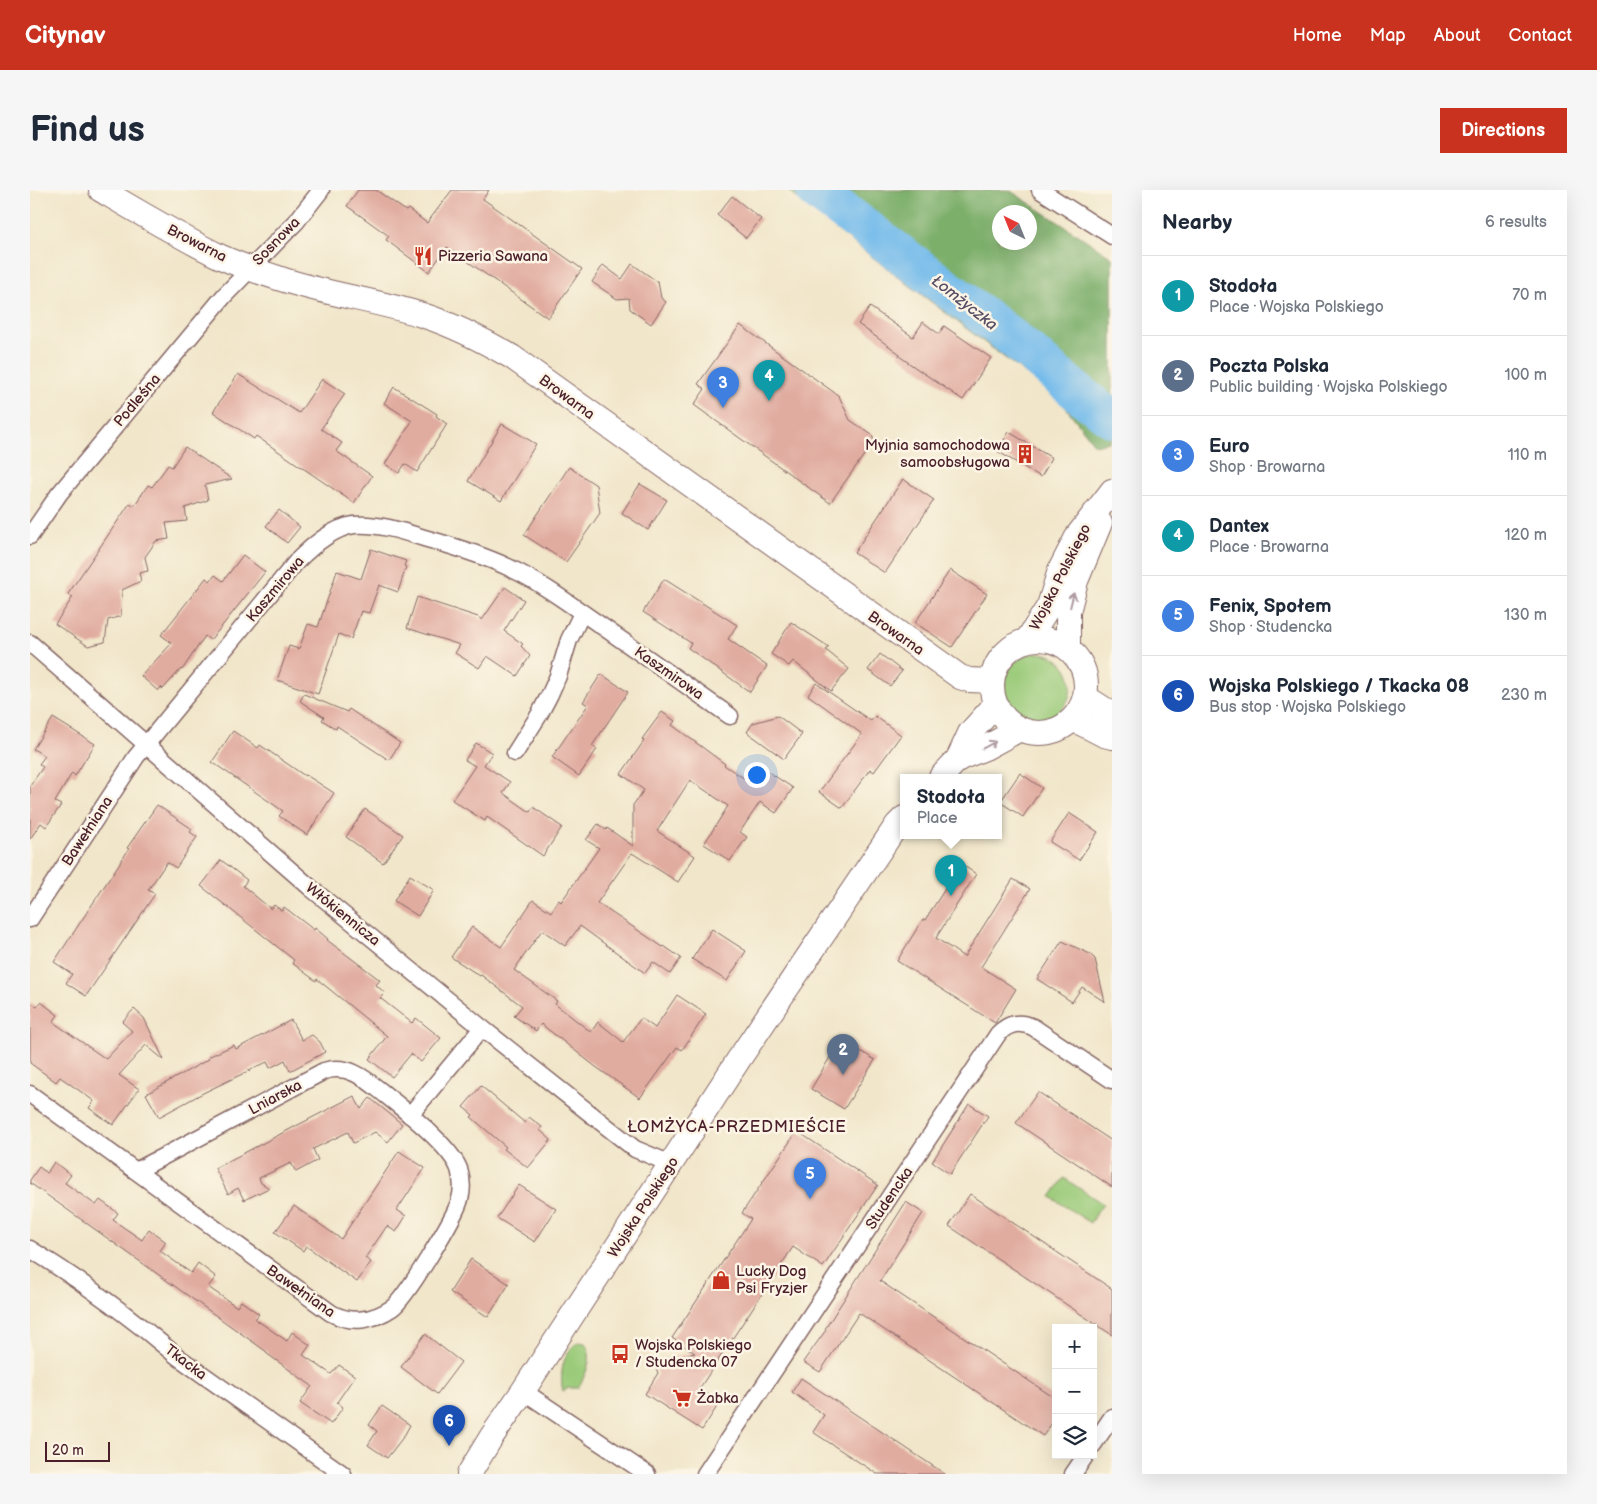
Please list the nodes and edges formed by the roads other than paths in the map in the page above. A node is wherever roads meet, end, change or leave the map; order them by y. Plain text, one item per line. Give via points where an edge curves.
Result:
1 (101, 190) edge
2 (321, 190) edge
3 (1040, 190) edge
4 (1112, 236) edge
5 (250, 268) junction
6 (1112, 491) edge
7 (1112, 505) edge
8 (30, 536) edge
9 (582, 613) junction
10 (1028, 640) junction
11 (30, 643) edge
12 (1068, 648) junction
13 (991, 681) junction
14 (1085, 697) junction
15 (995, 705) junction
16 (1112, 714) edge
17 (730, 716) dead end
18 (1073, 719) junction
19 (1020, 730) junction
20 (1112, 738) edge
21 (146, 745) junction
22 (515, 753) dead end
23 (958, 759) junction
24 (944, 774) edge
25 (900, 822) edge
26 (30, 918) edge
27 (482, 1028) junction
28 (1112, 1080) edge
29 (30, 1094) edge
30 (410, 1115) junction
31 (671, 1164) junction
32 (136, 1171) junction
33 (30, 1249) edge
34 (523, 1391) junction
35 (1112, 1417) edge
36 (1097, 1439) edge
37 (1083, 1459) edge
38 (343, 1474) edge
39 (469, 1474) edge
40 (647, 1474) edge
41 (705, 1474) edge
42 (1074, 1474) edge

1 - 5 main road, Browarna via 221,257
2 - 5 street, Sosnowa via 296,222
3 - 4 street
5 - 8 street, Podleśna via 60,494
5 - 13 main road, Browarna via 312,289 422,315 487,343 512,357 960,677
6 - 10 main road, Wojska Polskiego via 1078,535 1060,570 1049,606
12 -> 7 main road, Wojska Polskiego via 1068,612 1076,582 1100,524
9 - 17 street, Kaszmirowa
9 - 21 street, Kaszmirowa via 525,575 494,560 382,527 347,527 331,533 297,561
9 - 22 street via 550,694
10 - 12 main road via 1048,639
10 - 13 main road via 1016,644 1003,655
11 - 21 street, Włókiennicza
12 - 14 main road via 1084,670
13 - 15 main road
14 - 16 main road
14 - 18 main road
15 - 19 main road via 1001,715
15 - 23 main road via 970,733
18 - 19 main road via 1048,733
18 - 20 main road
23 -> 19 main road
21 - 26 street, Bawełniana
21 - 27 street, Włókiennicza via 312,889
23 - 24 main road
25 - 31 main road, Wojska Polskiego
27 - 30 street
27 - 31 street, Włókiennicza via 635,1150
28 - 41 street, Studencka via 1033,1027 1017,1023 1006,1026
29 - 32 street, Bawełniana
30 - 32 street, Lniarska via 358,1074 337,1068
30 - 32 street, Bawełniana via 441,1145 458,1168 462,1179 460,1201 398,1304 378,1316 361,1320 344,1319 331,1313
31 - 34 main road, Wojska Polskiego
33 - 38 street, Tkacka via 86,1286 178,1357
34 - 39 main road, Wojska Polskiego
34 - 40 street
35 - 36 street
37 - 42 street

